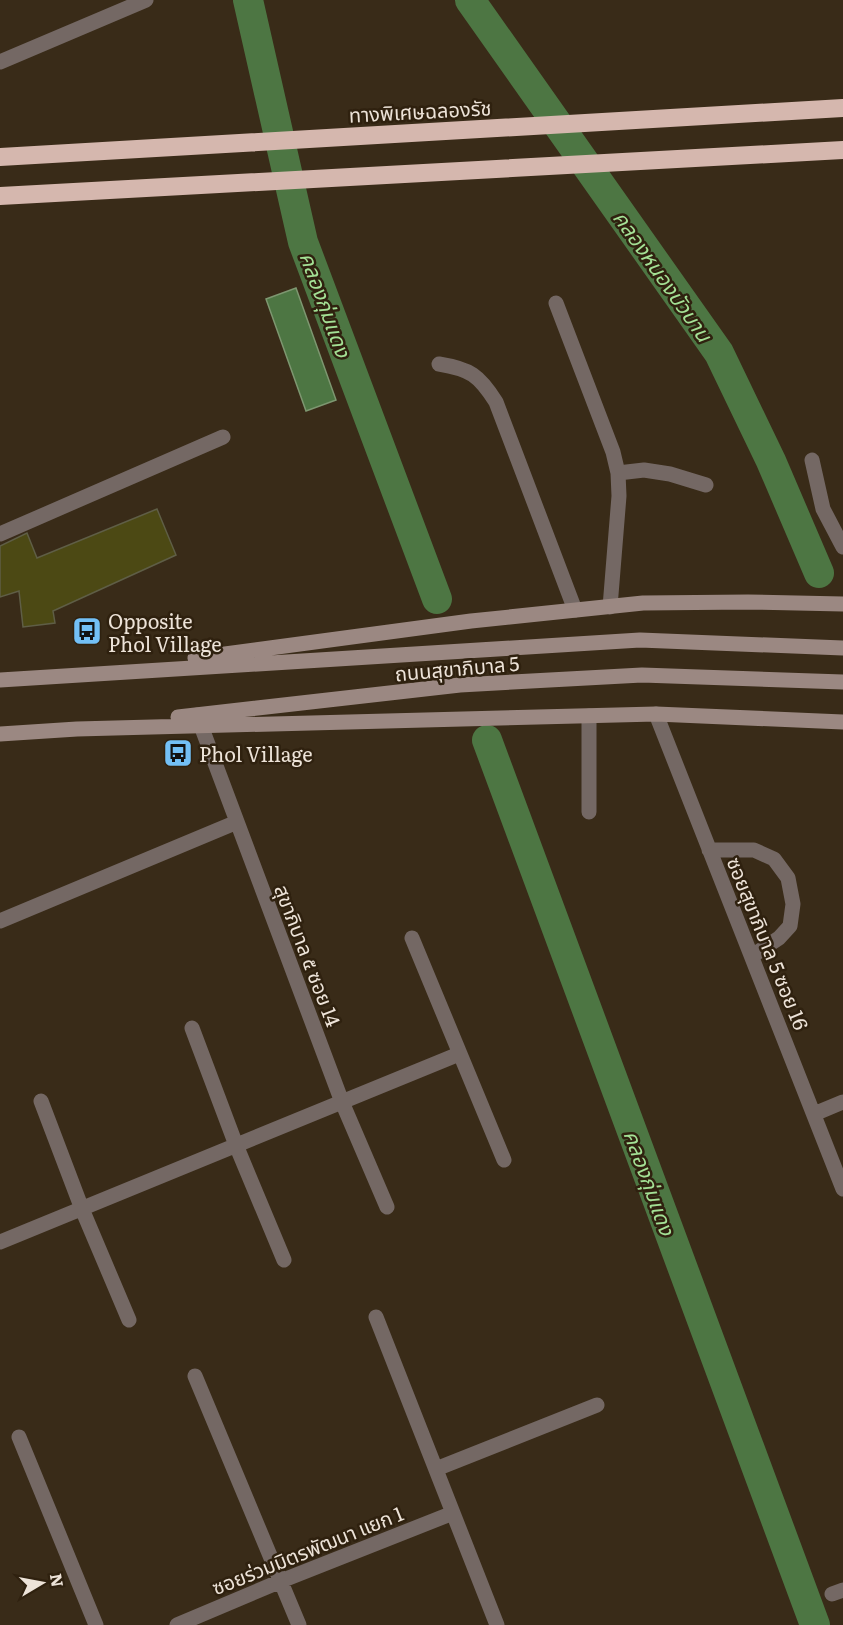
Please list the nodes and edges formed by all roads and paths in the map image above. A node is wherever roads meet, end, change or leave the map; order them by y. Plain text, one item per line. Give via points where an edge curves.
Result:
1 (146, 0) edge
2 (0, 62) edge
3 (843, 108) edge
4 (843, 150) edge
5 (0, 157) edge
6 (0, 196) edge
7 (556, 303) dead end
8 (439, 364) dead end
9 (223, 437) dead end
10 (812, 460) dead end
11 (618, 473) junction
12 (706, 485) dead end
13 (0, 534) edge
14 (843, 547) edge
15 (843, 604) edge
16 (610, 607) junction
17 (574, 610) junction
18 (843, 648) edge
19 (79, 674) junction
20 (0, 680) edge
21 (843, 682) edge
22 (656, 714) junction
23 (589, 716) junction
24 (199, 720) junction
25 (843, 722) edge
26 (0, 734) edge
27 (589, 812) dead end
28 (237, 822) junction
29 (709, 850) junction
30 (0, 921) edge
31 (412, 938) dead end
32 (752, 956) junction
33 (192, 1028) dead end
34 (459, 1054) junction
35 (41, 1101) dead end
36 (342, 1102) junction
37 (843, 1102) edge
38 (814, 1114) junction
39 (236, 1145) junction
40 (504, 1160) dead end
41 (843, 1188) edge
42 (387, 1207) dead end
43 (82, 1209) junction
44 (0, 1242) edge
45 (284, 1260) dead end
46 (376, 1317) dead end
47 (129, 1320) dead end
48 (195, 1376) dead end
49 (597, 1405) dead end
50 (19, 1437) dead end
51 (436, 1469) junction
52 (453, 1513) junction
53 (280, 1581) junction
54 (96, 1625) edge
55 (177, 1625) edge
56 (298, 1625) edge
57 (497, 1625) edge

1 - 2 street
3 - 5 highway, ทางพิเศษฉลองรัช
4 - 6 highway
7 - 11 street
8 - 17 street via 476,376 496,402
9 - 13 street
10 - 14 street via 823,509
11 - 12 street via 644,470
11 - 16 street
15 - 16 main road, ถนนสุขาภิบาล 5 via 643,603
16 - 17 main road, ถนนสุขาภิบาล 5
17 - 19 main road, ถนนสุขาภิบาล 5
18 - 19 main road, ถนนสุขาภิบาล 5 via 640,640
19 - 20 main road, ถนนสุขาภิบาล 5
21 - 24 main road, ถนนสุขาภิบาล 5 via 642,675 460,686
22 - 23 main road, ถนนสุขาภิบาล 5
22 - 25 main road, ถนนสุขาภิบาล 5
22 - 29 street, ซอยสุขาภิบาล 5 ซอย 16
23 - 24 main road, ถนนสุขาภิบาล 5
23 - 27 street
24 - 26 main road, ถนนสุขาภิบาล 5
24 - 28 street, สุขาภิบาล ๕ ซอย 14
28 - 30 street
28 - 36 street, สุขาภิบาล ๕ ซอย 14
29 - 32 street, ซอยสุขาภิบาล 5 ซอย 16
29 - 32 street via 754,850 774,859 788,878 793,904 790,926
31 - 34 street
32 - 38 street, ซอยสุขาภิบาล 5 ซอย 16
33 - 39 street
34 - 36 street
34 - 40 street
35 - 43 street
36 - 39 street
36 - 42 street, สุขาภิบาล ๕ ซอย 14
37 - 38 street
38 - 41 street, ซอยสุขาภิบาล 5 ซอย 16
39 - 43 street
39 - 45 street
43 - 44 street
43 - 47 street
46 - 51 street
48 - 53 street
49 - 51 street
50 - 54 street
51 - 52 street
52 - 53 street, ซอยร่วมมิตรพัฒนา แยก 1
52 - 57 street
53 - 55 street, ซอยร่วมมิตรพัฒนา แยก 1
53 - 56 street

